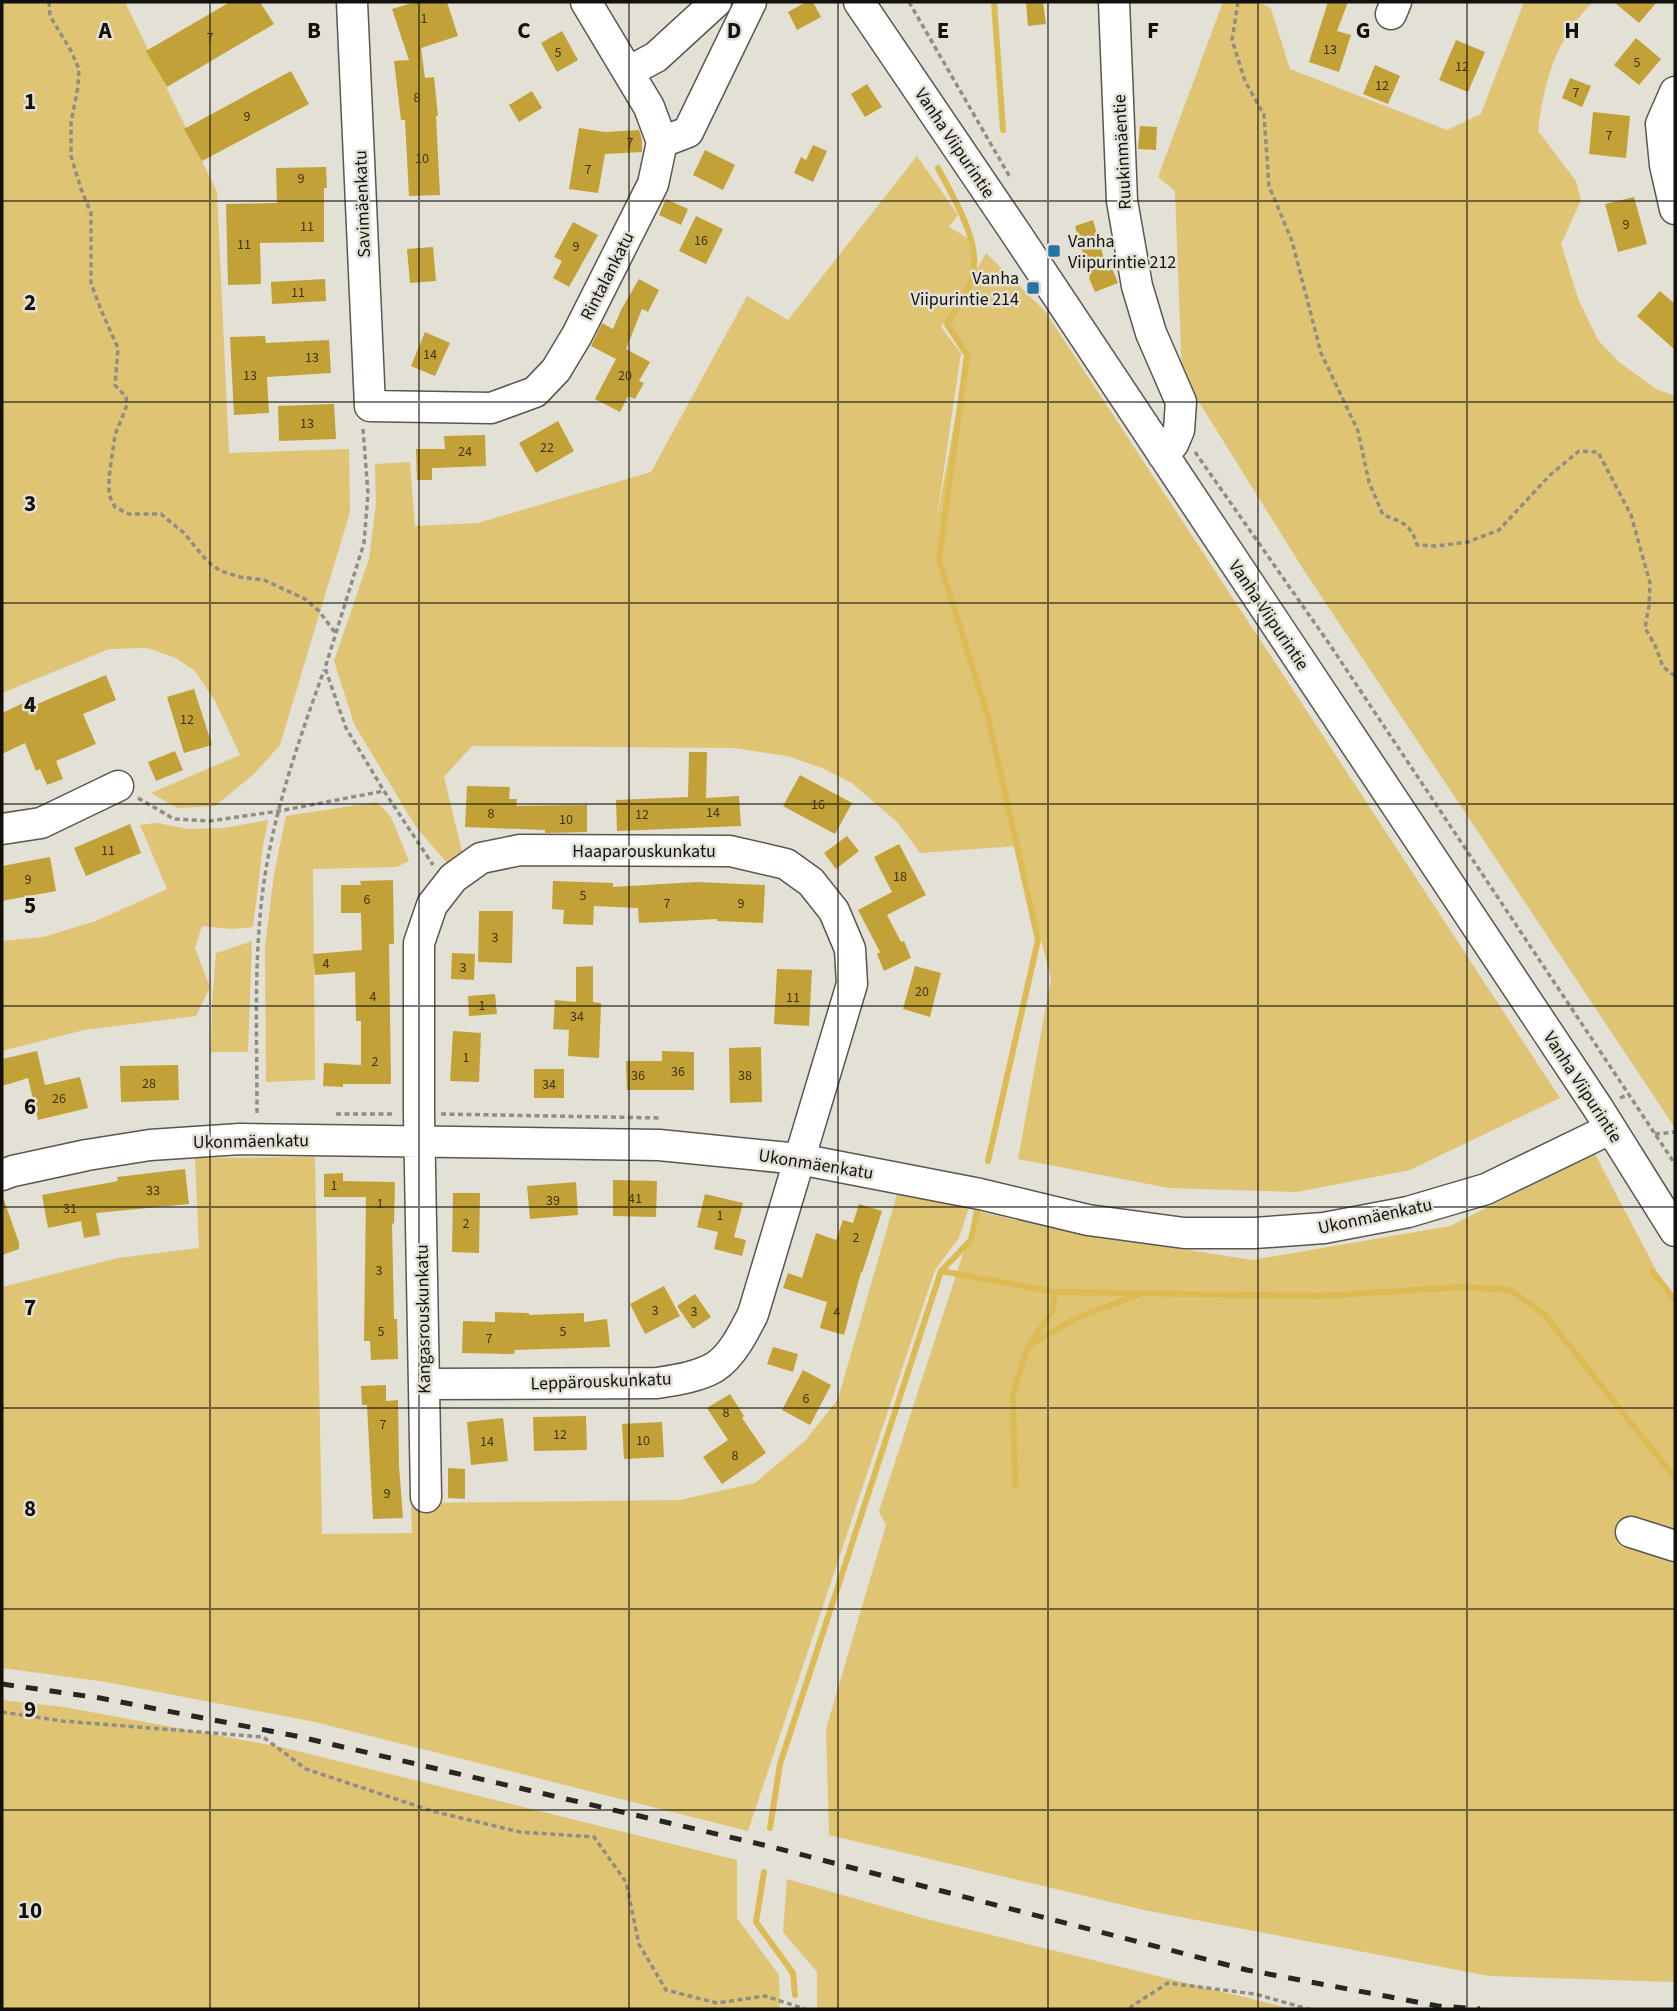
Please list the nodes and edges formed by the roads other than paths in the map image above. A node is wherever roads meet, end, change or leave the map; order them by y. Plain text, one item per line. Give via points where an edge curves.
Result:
1 (352, 2) edge
2 (586, 2) edge
3 (716, 2) edge
4 (751, 2) edge
5 (859, 2) edge
6 (1114, 2) edge
7 (628, 72) junction
8 (1675, 92) edge
9 (662, 142) junction
10 (1675, 209) edge
11 (366, 416) joint
12 (1163, 455) junction
13 (118, 786) road end
14 (2, 829) edge
15 (1610, 1129) junction
16 (420, 1140) junction
17 (799, 1159) junction
18 (2, 1175) edge
19 (1675, 1231) edge
20 (424, 1384) junction
21 (426, 1497) dead end
22 (1631, 1532) dead end
23 (1675, 1546) edge

1 - 11 street, Savimäenkatu
2 - 7 street
3 - 7 street via 656,57
4 - 9 street via 688,132
5 - 12 street, Vanha Viipurintie
6 - 12 street, Ruukinmäentie via 1122,201 1137,286 1151,333 1181,402 1179,430
7 - 9 street via 649,107
8 - 10 street via 1661,124
9 - 11 street, Rintalankatu via 653,184 642,208 577,335 556,370 535,392 491,408
12 - 15 street, Vanha Viipurintie
13 - 14 street via 41,823
15 - 17 street, Ukonmäenkatu via 1486,1189 1408,1212 1324,1228 1254,1233 1184,1233 1088,1220
15 - 19 street, Vanha Viipurintie
16 - 17 street, Ukonmäenkatu via 659,1144
16 - 17 street, Haaparouskunkatu via 419,943 432,905 453,878 481,858 520,850 730,851 786,864 810,882 834,911 850,949 852,984
16 - 18 street, Ukonmäenkatu via 240,1139 150,1145
16 - 20 street, Kangasrouskunkatu
17 - 20 street, Leppärouskunkatu via 753,1314 738,1342 716,1366 687,1378 657,1383
20 - 21 street, Kangasrouskunkatu
22 - 23 street

